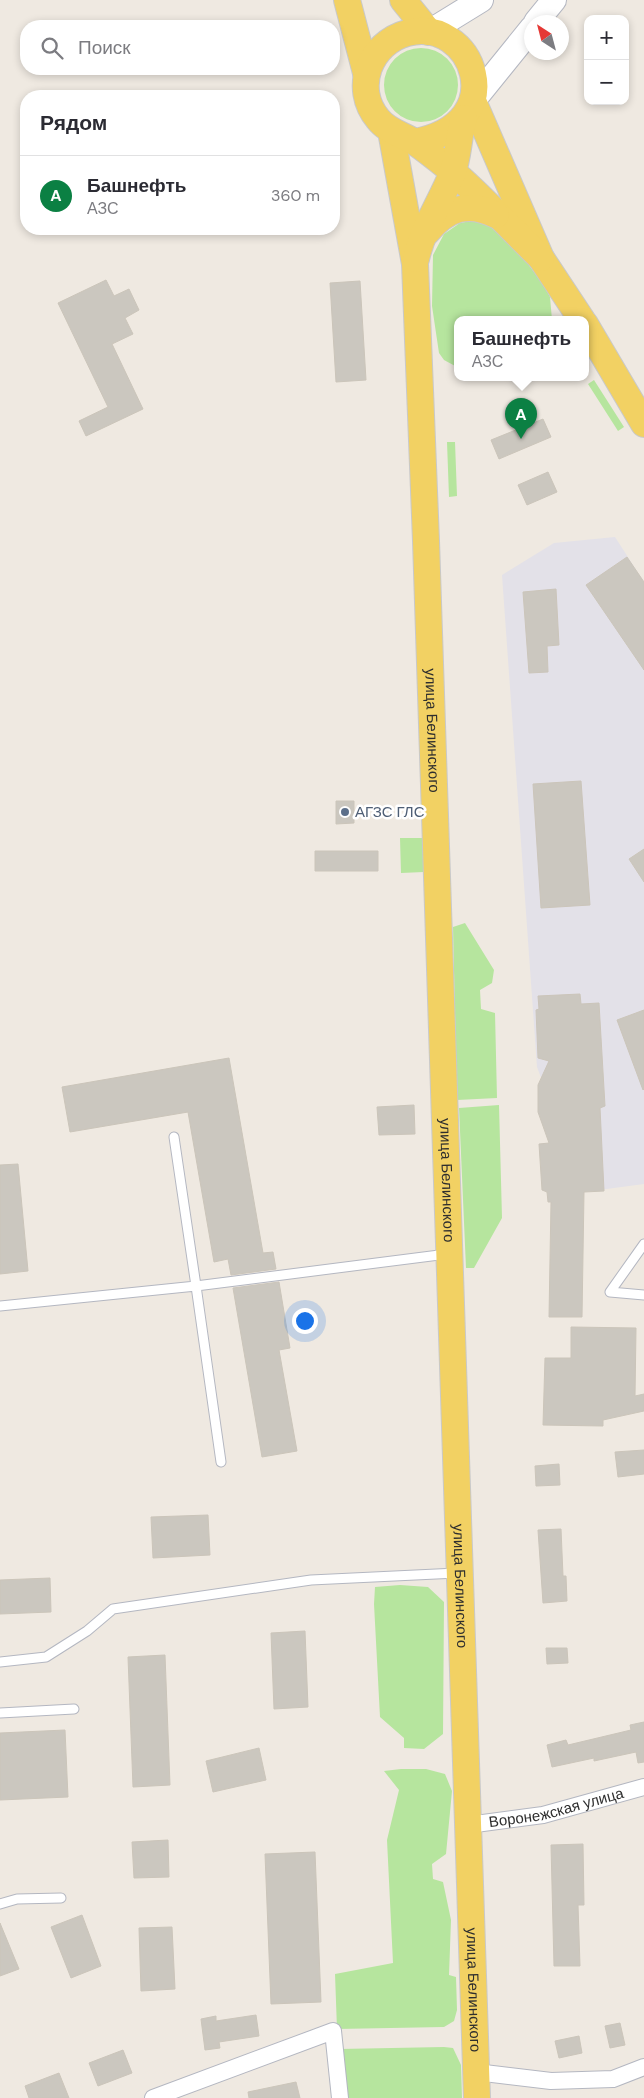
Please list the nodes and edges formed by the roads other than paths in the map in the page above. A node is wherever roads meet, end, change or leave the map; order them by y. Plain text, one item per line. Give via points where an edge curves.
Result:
1 (347, 0) edge
2 (403, 0) edge
3 (481, 0) edge
4 (554, 0) edge
5 (542, 15) edge
6 (429, 32) junction
7 (524, 38) edge
8 (366, 73) junction
9 (468, 109) junction
10 (391, 131) junction
11 (415, 142) junction
12 (452, 172) junction
13 (496, 215) junction
14 (418, 252) junction
15 (541, 258) junction
16 (579, 316) edge
17 (589, 332) edge
18 (644, 424) edge
19 (174, 1137) dead end
20 (644, 1244) edge
21 (450, 1254) junction
22 (196, 1286) junction
23 (644, 1295) edge
24 (0, 1306) edge
25 (220, 1462) dead end
26 (460, 1573) junction
27 (0, 1662) edge
28 (74, 1709) dead end
29 (0, 1713) edge
30 (644, 1787) edge
31 (468, 1825) junction
32 (61, 1898) dead end
33 (0, 1904) edge
34 (644, 2067) edge
35 (476, 2072) junction
36 (153, 2098) edge
37 (340, 2098) edge
38 (477, 2098) edge

1 - 8 main road
2 - 6 main road
3 - 6 main road
4 - 5 main road
6 - 8 main road via 419,30 394,38 381,47
6 - 9 main road via 452,41 467,58 474,80
7 - 9 main road
8 - 10 main road via 370,107
9 - 11 main road via 440,136
9 - 12 main road, улица Белинского
9 - 15 main road
10 - 11 main road
10 - 14 main road, улица Белинского
11 - 12 main road
12 - 13 main road
12 - 14 main road, улица Белинского
13 - 14 main road via 475,208 450,212 438,219
13 - 15 main road
14 - 21 main road, улица Белинского
15 - 16 main road
17 - 18 main road
19 - 22 lane
20 - 23 lane via 610,1292
21 - 22 lane
21 - 26 main road, улица Белинского
22 - 24 lane
22 - 25 lane
26 - 27 lane via 311,1580 113,1609 46,1657
26 - 31 main road, улица Белинского
28 - 29 lane
30 - 31 street, Воронежская улица via 543,1815
31 - 35 main road, улица Белинского
32 - 33 lane via 17,1899
34 - 35 street via 613,2079 551,2081
35 - 38 main road, улица Белинского
36 - 37 street via 332,2031

